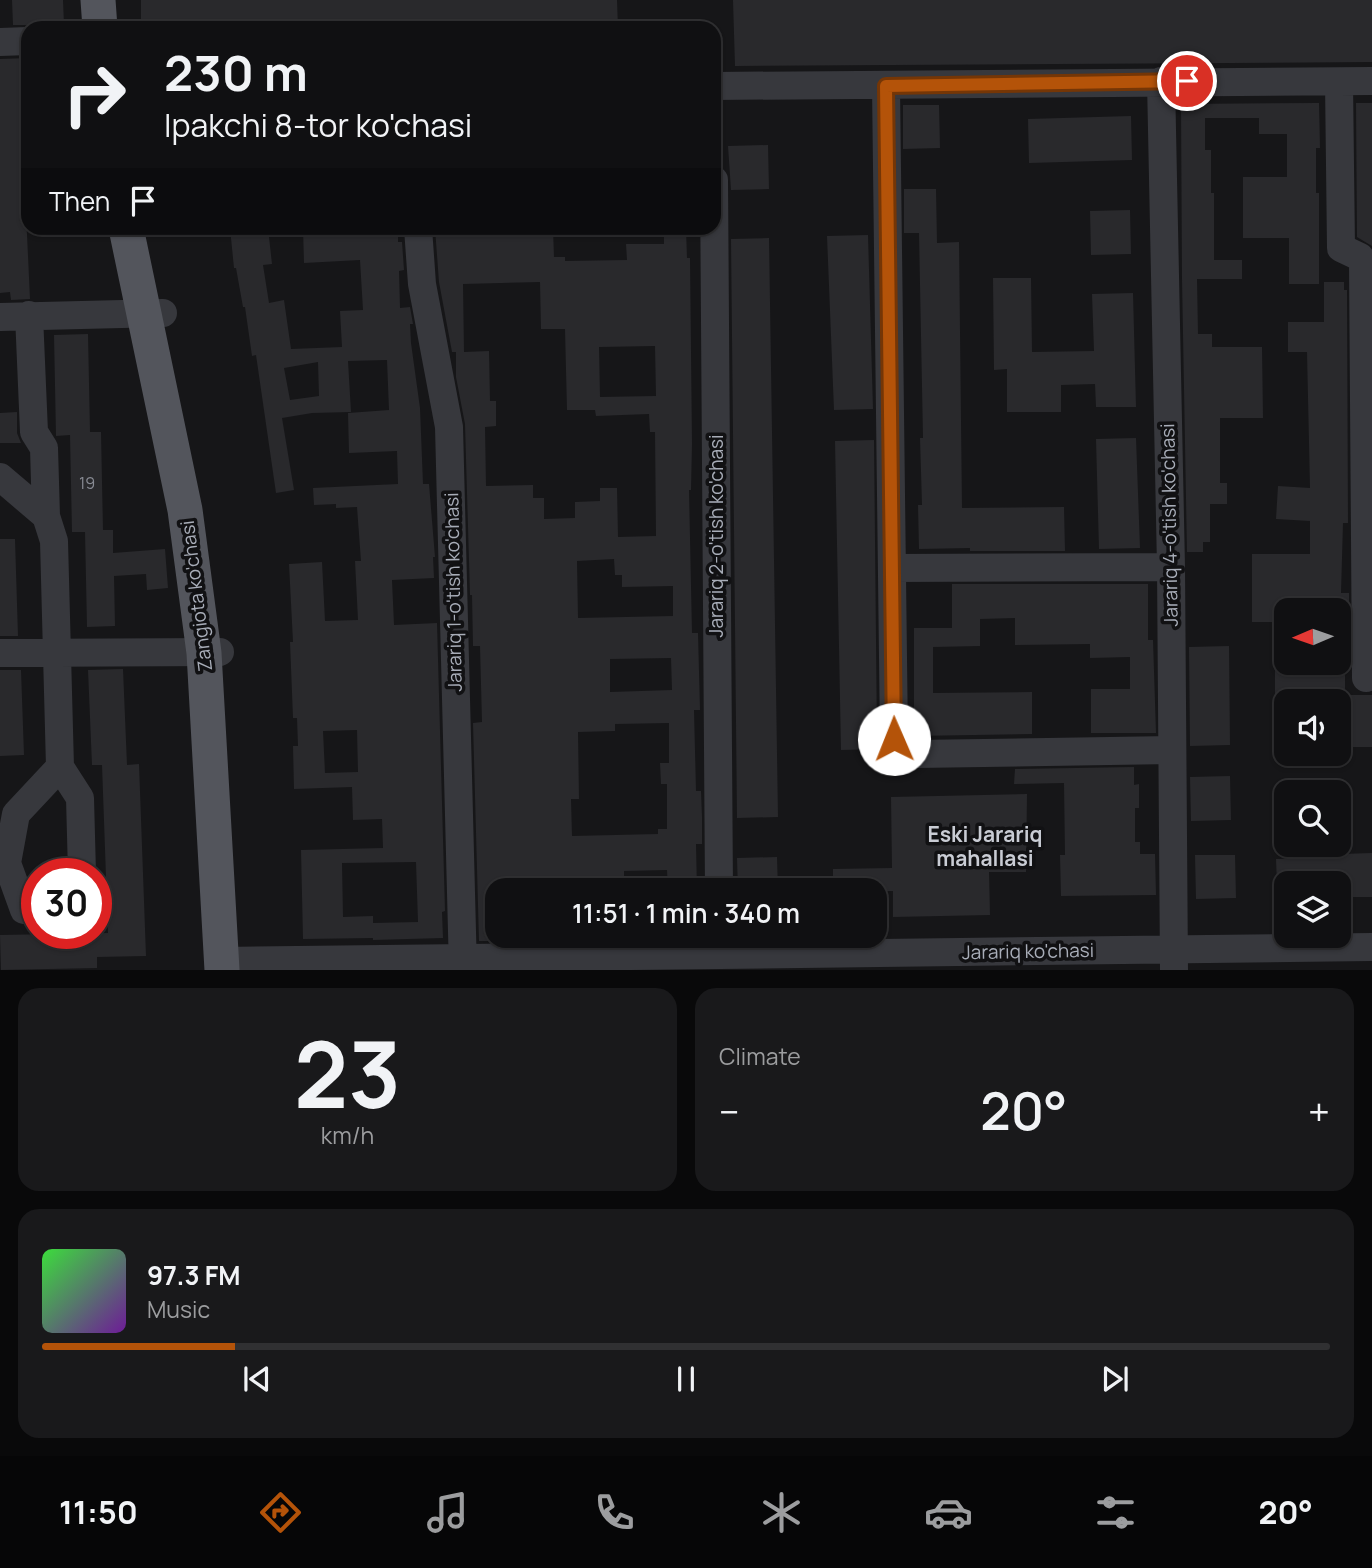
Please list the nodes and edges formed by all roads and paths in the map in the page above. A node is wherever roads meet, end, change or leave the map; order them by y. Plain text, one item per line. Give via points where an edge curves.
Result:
1 (98, 0) edge
2 (117, 0) edge
3 (100, 21) edge
4 (118, 21) edge
5 (21, 41) edge
6 (0, 42) edge
7 (1161, 81) junction
8 (1372, 81) edge
9 (1339, 82) junction
10 (721, 86) edge
11 (886, 86) junction
12 (127, 235) edge
13 (145, 235) edge
14 (418, 235) edge
15 (714, 235) edge
16 (153, 313) junction
17 (29, 315) junction
18 (0, 317) edge
19 (0, 477) edge
20 (46, 516) junction
21 (1171, 566) junction
22 (892, 568) junction
23 (212, 652) junction
24 (0, 653) edge
25 (57, 653) junction
26 (1366, 678) dead end
27 (1172, 750) junction
28 (60, 767) junction
29 (82, 858) edge
30 (3, 863) edge
31 (719, 878) edge
32 (21, 903) edge
33 (1372, 947) edge
34 (719, 953) edge
35 (1173, 959) edge
36 (901, 961) edge
37 (463, 964) edge
38 (230, 965) edge

1 - 3 main road
2 - 4 main road
5 - 6 street
7 - 9 street
7 - 11 street
7 - 21 street, Jarariq 4-o'tish ko'chasi
8 - 9 street
9 - 26 street via 1341,248 1363,261
10 - 11 street
11 - 22 street
12 - 16 main road, Zangiota ko'chasi
13 - 16 main road, Zangiota ko'chasi
14 - 37 street, Jarariq 1-o'tish ko'chasi via 422,284 449,427
15 - 31 street, Jarariq 2-o'tish ko'chasi
16 - 17 street
16 - 23 main road, Zangiota ko'chasi
17 - 18 street
17 - 20 street via 34,432 44,448
19 - 20 street
20 - 25 street via 54,541
21 - 22 street
21 - 27 street, Jarariq 4-o'tish ko'chasi
22 - 27 street via 894,739 900,750 916,754
23 - 25 street
23 - 38 main road, Zangiota ko'chasi
24 - 25 street
25 - 28 street
27 - 35 street, Jarariq 4-o'tish ko'chasi
28 - 29 street via 80,798
28 - 30 street via 16,814
30 - 32 street
33 - 35 street, Jarariq ko'chasi
34 - 36 street, Jarariq ko'chasi
34 - 37 street, Jarariq ko'chasi
35 - 36 street, Jarariq ko'chasi
37 - 38 street, Jarariq ko'chasi

